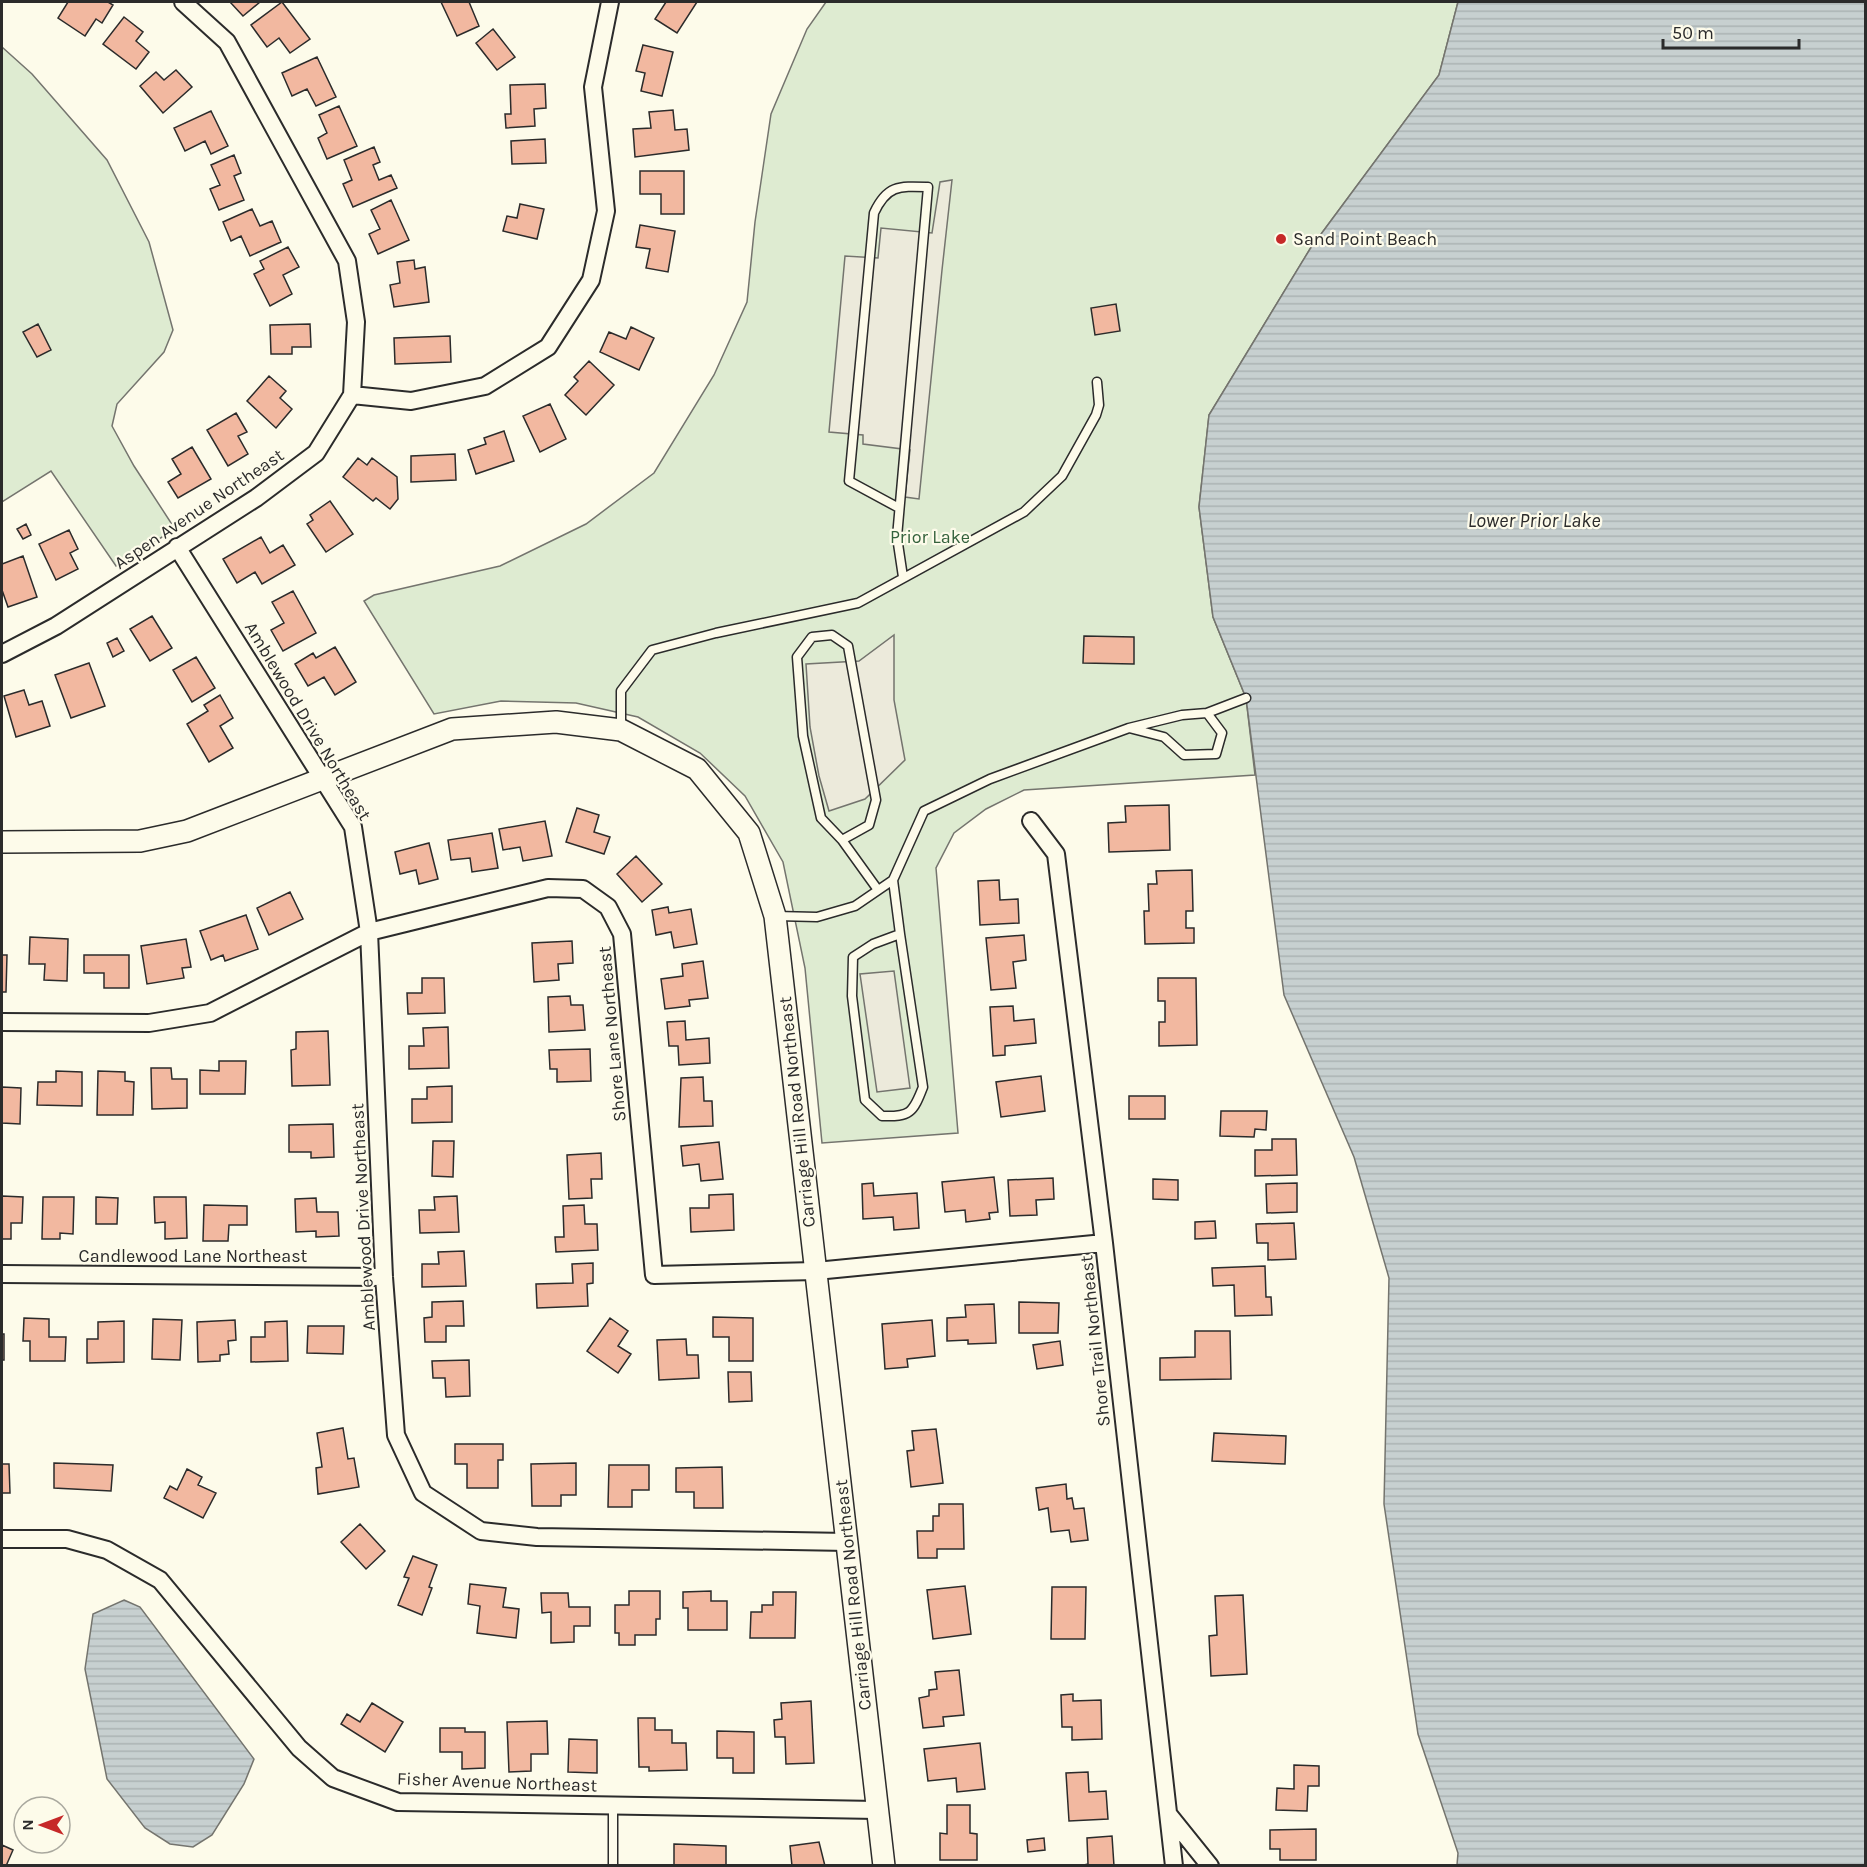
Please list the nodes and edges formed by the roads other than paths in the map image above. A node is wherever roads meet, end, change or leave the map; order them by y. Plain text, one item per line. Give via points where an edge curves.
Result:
1 (183, 2) edge
2 (610, 2) edge
3 (1097, 382) dead end
4 (352, 395) junction
5 (899, 508) junction
6 (177, 548) junction
7 (903, 577) junction
8 (2, 654) edge
9 (1246, 698) dead end
10 (1207, 713) junction
11 (1129, 728) junction
12 (621, 730) junction
13 (324, 779) junction
14 (1031, 821) dead end
15 (842, 840) junction
16 (2, 842) edge
17 (893, 880) junction
18 (878, 890) junction
19 (775, 916) junction
20 (369, 932) junction
21 (900, 934) junction
22 (2, 1022) edge
23 (1104, 1243) junction
24 (816, 1271) junction
25 (2, 1274) edge
26 (384, 1276) junction
27 (2, 1539) edge
28 (848, 1542) junction
29 (613, 1806) junction
30 (878, 1810) junction
31 (1169, 1815) junction
32 (613, 1866) edge
33 (884, 1866) edge
34 (1174, 1866) edge
35 (1210, 1866) edge

1 - 4 street, Aspen Avenue Northeast via 227,42 347,261 356,322
2 - 4 street via 593,87 606,211 591,280 548,347 485,386 411,401
3 - 7 lane via 1096,415 1062,476 1024,512
4 - 6 street, Aspen Avenue Northeast via 316,453 256,498
5 - 5 lane via 919,282 928,187 902,186 883,195 874,213 849,481
5 - 7 lane via 897,537
6 - 8 street, Aspen Avenue Northeast via 56,626
6 - 13 street, Amblewood Drive Northeast
7 - 12 lane via 858,603 652,650 621,691
9 - 10 lane
10 - 11 lane
10 - 11 lane via 1222,732 1216,754 1184,755 1164,737
11 - 17 lane via 1029,764 924,811
12 - 13 street, Carriage Hill Road Northeast via 556,722 452,729
12 - 19 street, Carriage Hill Road Northeast via 697,769 749,833
13 - 16 street, Carriage Hill Road Northeast via 187,831 140,841
13 - 20 street, Amblewood Drive Northeast via 353,827
14 - 23 street, Shore Trail Northeast via 1056,854
15 - 15 lane via 869,825 876,800 848,646 832,635 812,637 797,657 802,736 821,818
15 - 18 lane
17 - 18 lane
17 - 21 lane
18 - 19 lane via 855,906 817,917
19 - 24 street, Carriage Hill Road Northeast
20 - 22 street, Shore Lane Northeast via 210,1013 149,1023
20 - 24 street, Shore Lane Northeast via 548,888 582,889 608,907 622,934 654,1275
20 - 26 street, Amblewood Drive Northeast
21 - 21 lane via 853,957 852,996 865,1100 882,1116 902,1117 915,1108 923,1087
23 - 24 street, Shore Lane Northeast
23 - 31 street, Shore Trail Northeast
24 - 28 street, Carriage Hill Road Northeast
25 - 26 street, Candlewood Lane Northeast
26 - 28 street, Amblewood Drive Northeast via 396,1435 423,1493 481,1531 537,1537
27 - 29 street, Fisher Avenue Northeast via 67,1539 107,1550 160,1580 299,1748 333,1778 398,1802
28 - 30 street, Carriage Hill Road Northeast
29 - 30 street, Fisher Avenue Northeast
29 - 32 lane
30 - 33 street, Carriage Hill Road Northeast
31 - 34 street, Shore Trail Northeast
31 - 35 street

